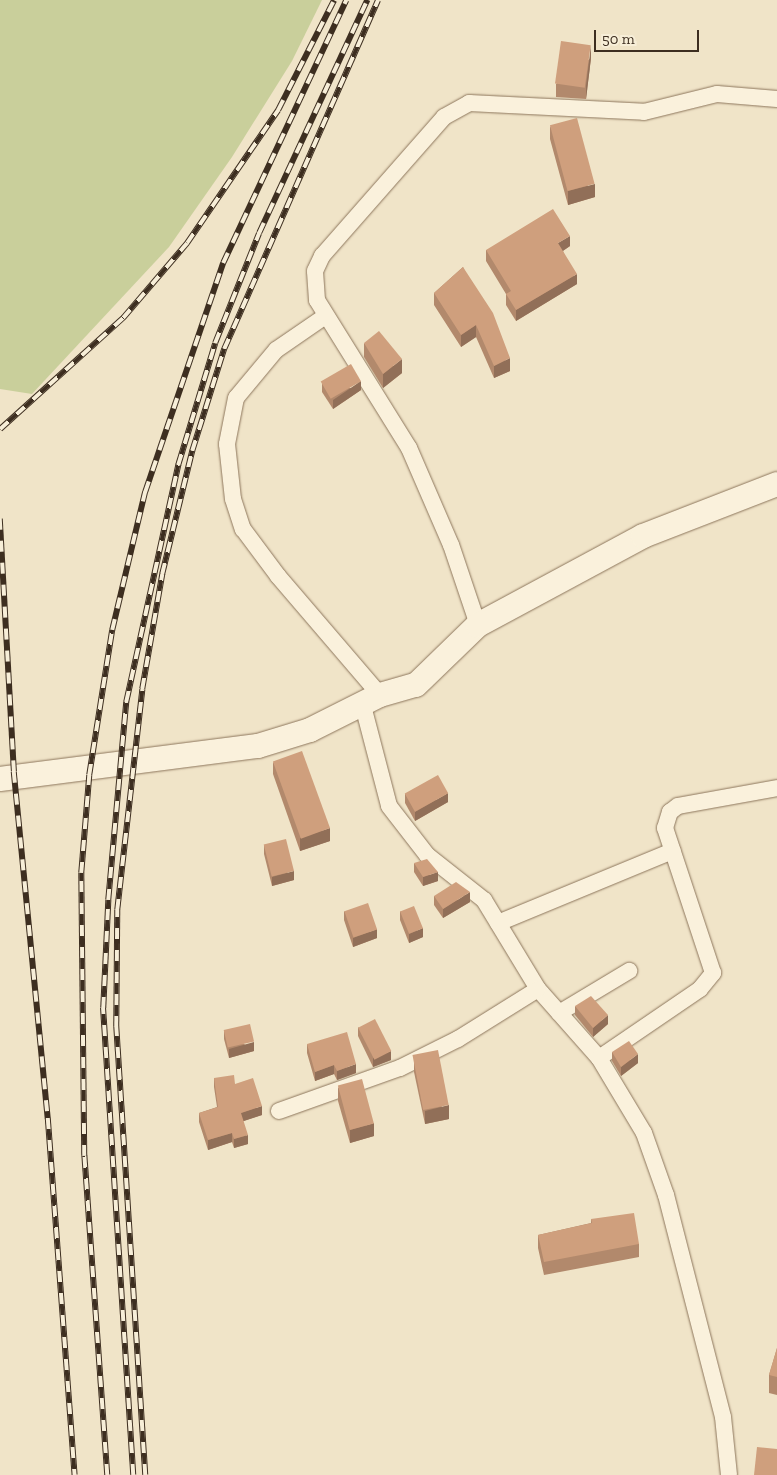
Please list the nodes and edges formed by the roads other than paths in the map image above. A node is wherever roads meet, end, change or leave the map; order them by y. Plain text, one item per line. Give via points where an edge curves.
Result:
1 (777, 99) edge
2 (324, 317) junction
3 (777, 484) edge
4 (478, 625) junction
5 (371, 698) junction
6 (0, 778) edge
7 (777, 788) edge
8 (673, 851) junction
9 (498, 923) junction
10 (629, 971) dead end
11 (538, 989) junction
12 (559, 1013) junction
13 (598, 1058) junction
14 (279, 1111) dead end
15 (730, 1475) edge

1 - 2 street via 717,94 644,112 485,103 454,109 322,256 313,284
2 - 4 street via 376,389 409,448 451,545
2 - 5 street via 276,350 236,398 227,444 233,499 244,529
3 - 4 street via 644,536
4 - 5 street via 427,677
5 - 6 street via 310,730 258,746
5 - 9 street via 389,806 427,855 476,890
7 - 8 street via 678,806 666,820
8 - 9 street
8 - 13 street via 713,963 711,980
9 - 11 street
10 - 12 street
11 - 12 street
11 - 14 street via 458,1039 400,1068
12 - 13 street
13 - 15 street via 641,1127 663,1187 723,1417

